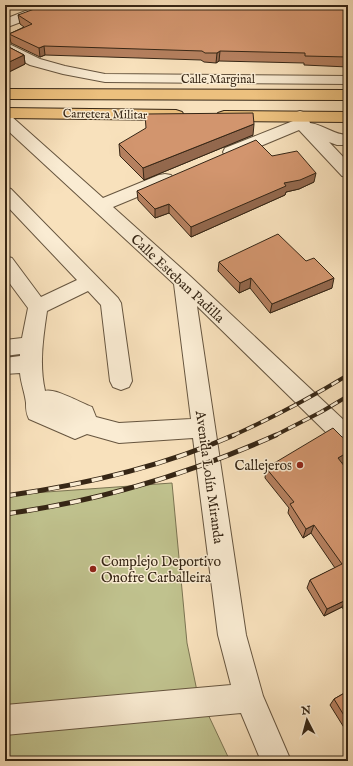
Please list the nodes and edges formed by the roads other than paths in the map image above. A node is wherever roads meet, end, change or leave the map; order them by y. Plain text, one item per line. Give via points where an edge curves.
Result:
1 (53, 5) edge
2 (5, 24) edge
3 (5, 46) edge
4 (105, 78) junction
5 (348, 80) edge
6 (5, 94) edge
7 (98, 94) junction
8 (348, 95) edge
9 (5, 113) edge
10 (188, 115) edge
11 (212, 116) edge
12 (348, 117) edge
13 (5, 119) edge
14 (300, 120) junction
15 (348, 140) edge
16 (215, 159) edge
17 (347, 169) edge
18 (179, 174) edge
19 (5, 193) edge
20 (100, 206) junction
21 (5, 263) edge
22 (90, 281) junction
23 (183, 281) junction
24 (38, 307) junction
25 (5, 348) edge
26 (32, 354) junction
27 (5, 366) edge
28 (121, 382) dead end
29 (203, 428) junction
30 (348, 439) edge
31 (249, 698) junction
32 (5, 720) edge
33 (276, 761) edge

1 - 2 street
3 - 4 street, Calle Marginal via 35,62
4 - 5 street, Calle Marginal
4 - 7 street
6 - 7 main road, Carretera Militar
7 - 8 main road, Carretera Militar
9 - 10 main road, Carretera Militar
11 - 14 main road
12 - 14 main road
13 - 20 street, Calle Esteban Padilla
14 - 15 street via 337,140
14 - 16 street
14 - 17 street
18 - 20 street
19 - 22 street
20 - 23 street, Calle Esteban Padilla
21 - 24 street
22 - 24 street
22 - 28 street via 111,303
23 - 29 street, Avenida Lolín Miranda
23 - 30 street, Calle Esteban Padilla
24 - 26 street
25 - 26 street
26 - 27 street
26 - 29 street via 34,394 37,402 49,399 84,414 86,424 118,433
29 - 31 street, Avenida Lolín Miranda via 232,635
31 - 32 street
31 - 33 street, Avenida Lolín Miranda

